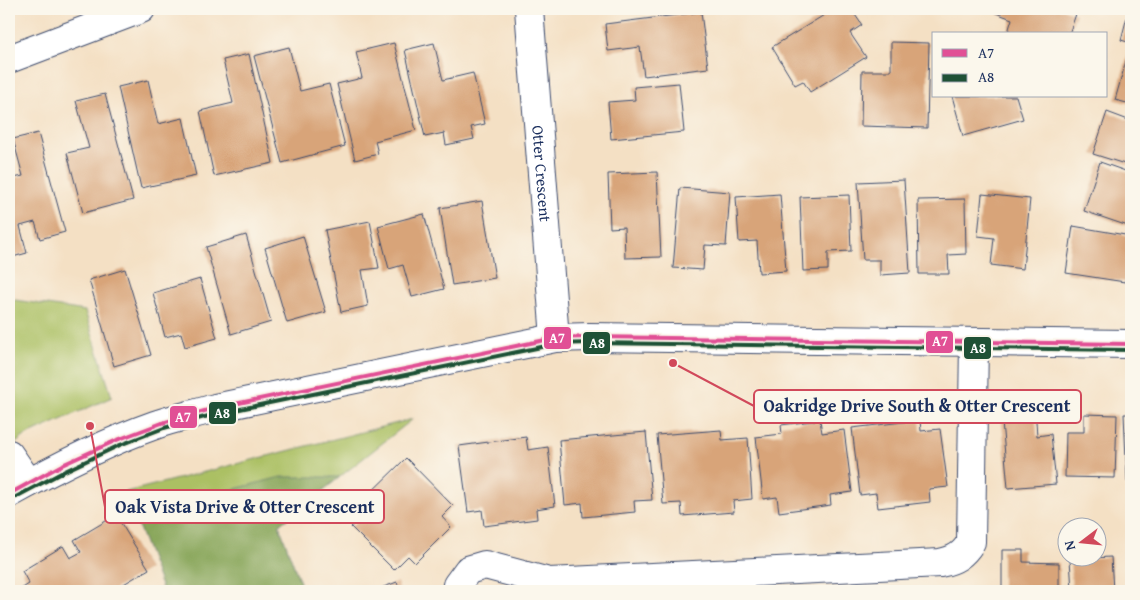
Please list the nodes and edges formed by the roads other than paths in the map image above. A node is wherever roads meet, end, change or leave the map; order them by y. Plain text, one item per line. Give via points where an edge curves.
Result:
1 (141, 9) edge
2 (528, 9) edge
3 (9, 59) edge
4 (555, 338) junction
5 (974, 342) junction
6 (1131, 344) edge
7 (9, 454) edge
8 (19, 489) edge
9 (545, 587) edge
10 (456, 591) edge

1 - 3 street
2 - 4 street, Otter Crescent
4 - 5 street
4 - 8 street via 189,415 131,435 60,466
5 - 6 street
5 - 9 street via 971,542 966,551 952,561
7 - 8 street
9 - 10 street via 486,565 468,570

